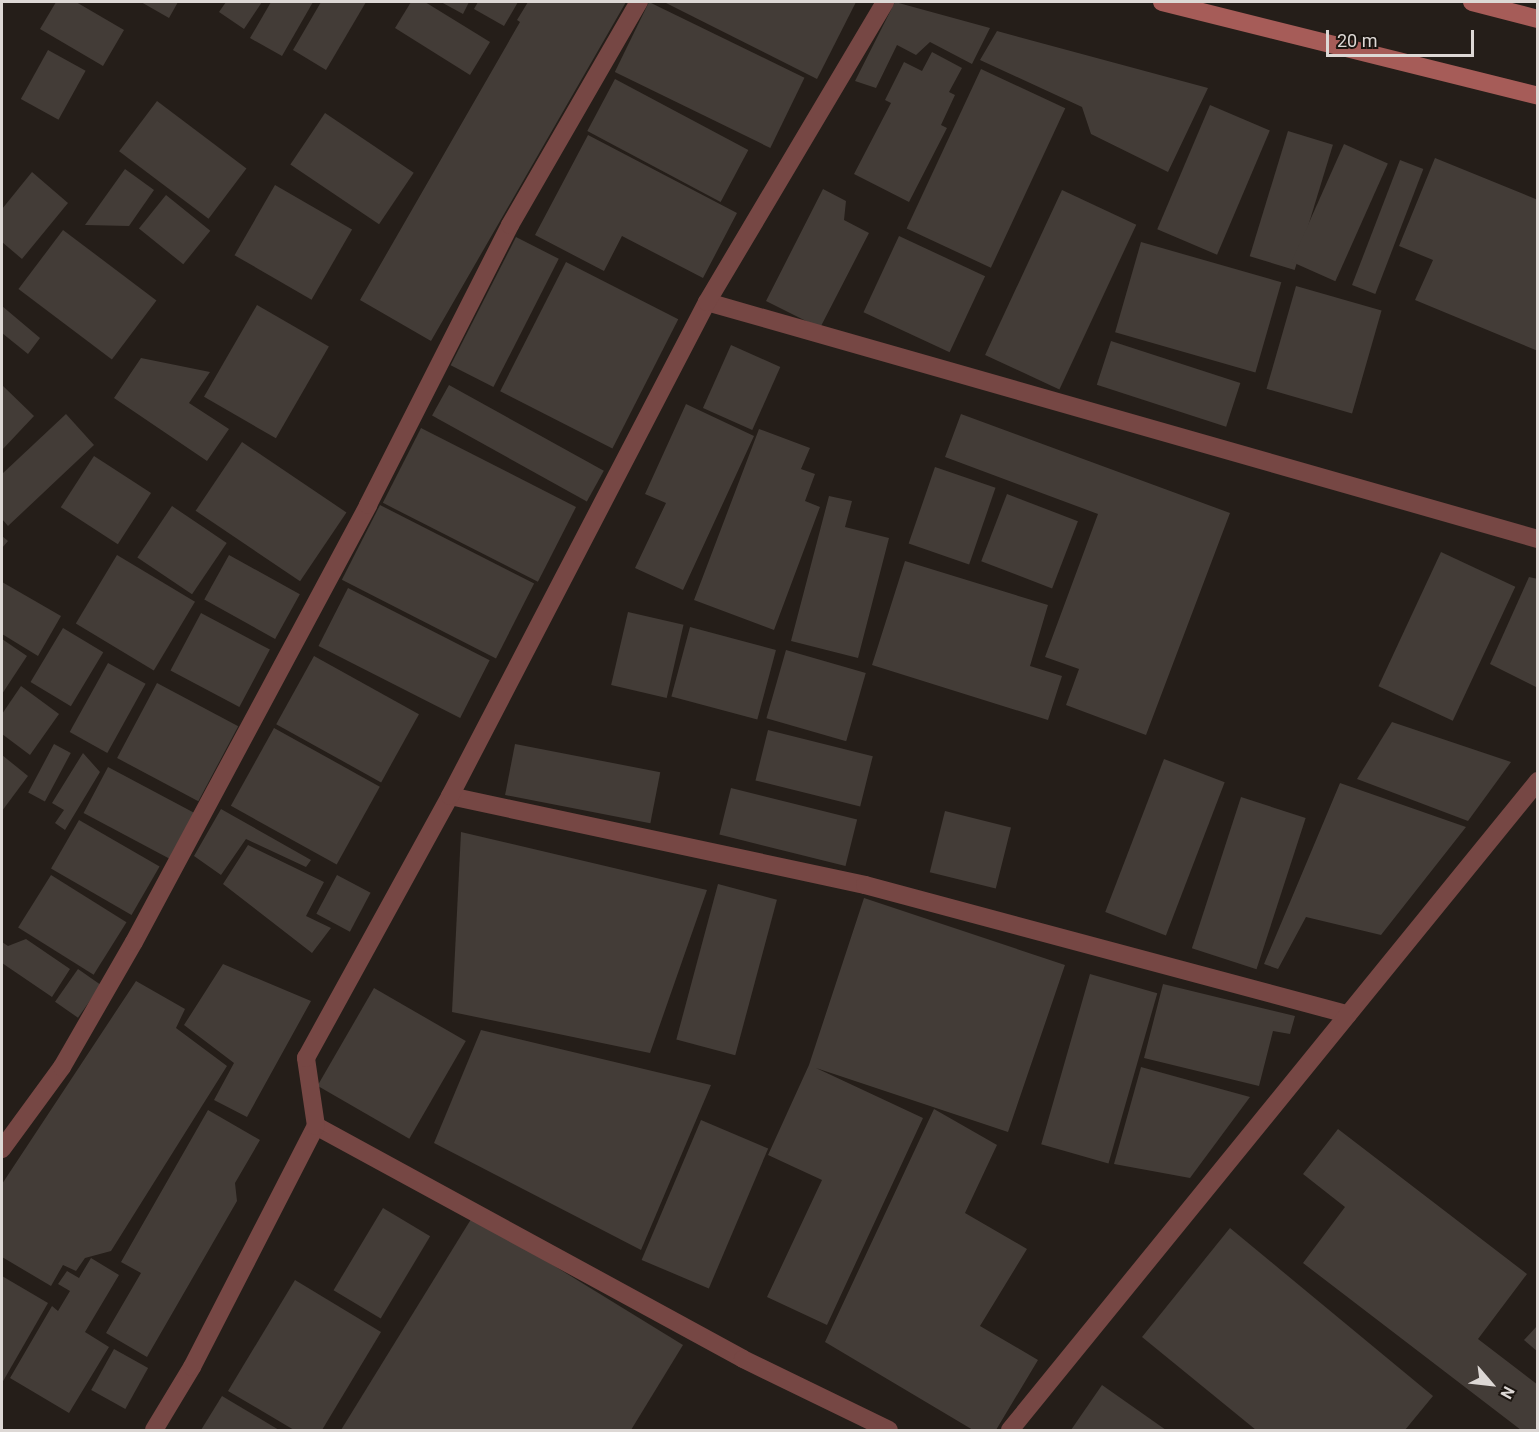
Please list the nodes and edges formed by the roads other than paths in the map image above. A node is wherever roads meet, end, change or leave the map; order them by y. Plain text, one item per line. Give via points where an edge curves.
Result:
1 (639, 2) edge
2 (885, 2) edge
3 (1162, 2) edge
4 (1472, 2) edge
5 (1538, 19) edge
6 (1538, 96) edge
7 (707, 302) junction
8 (1538, 539) edge
9 (1538, 781) edge
10 (450, 796) junction
11 (1348, 1014) junction
12 (316, 1126) junction
13 (2, 1149) edge
14 (154, 1431) edge
15 (889, 1431) edge
16 (1010, 1431) edge

1 - 13 street via 510,225 368,505 134,942 62,1067
2 - 7 street
3 - 6 main road
4 - 5 main road
7 - 8 street
7 - 10 street
9 - 11 street
10 - 11 street via 865,885
10 - 12 street via 306,1058
11 - 16 street
12 - 14 street via 192,1367
12 - 15 street via 743,1359

